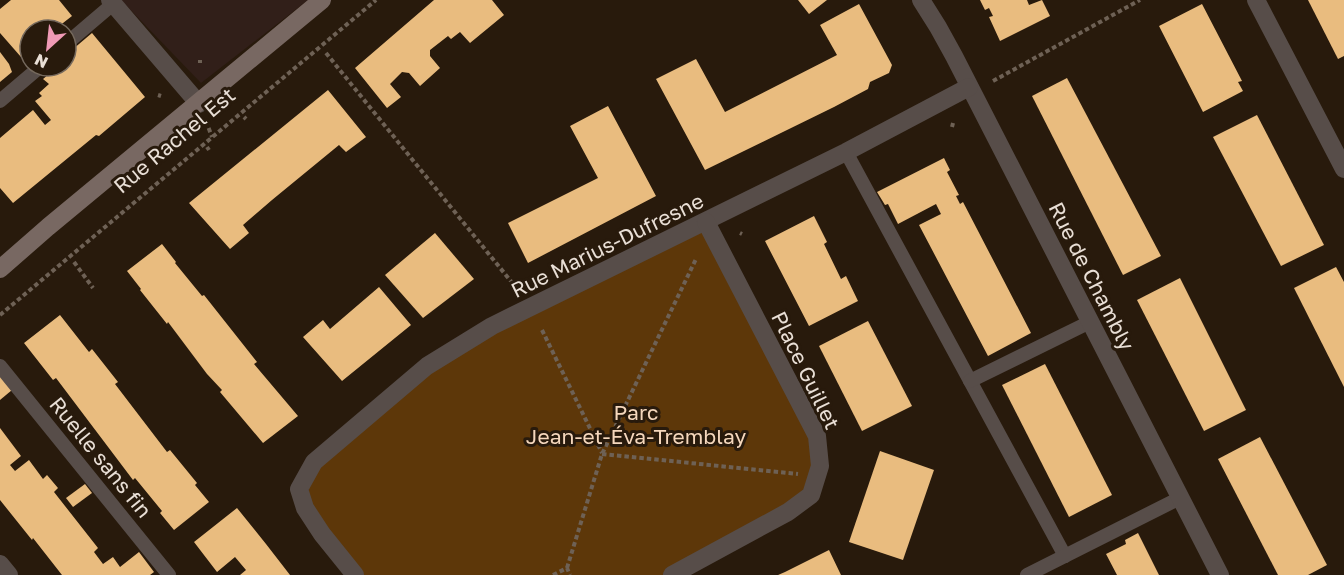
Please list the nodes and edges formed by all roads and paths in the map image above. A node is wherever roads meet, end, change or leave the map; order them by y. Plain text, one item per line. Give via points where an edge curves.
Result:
1 (322, 0) edge
2 (376, 0) edge
3 (921, 0) edge
4 (1140, 0) edge
5 (1256, 0) edge
6 (112, 2) edge
7 (78, 33) edge
8 (326, 53) dead end
9 (27, 78) edge
10 (993, 81) dead end
11 (969, 87) junction
12 (0, 101) edge
13 (199, 104) junction
14 (846, 152) junction
15 (1344, 169) edge
16 (706, 222) junction
17 (696, 259) dead end
18 (74, 262) dead end
19 (0, 269) edge
20 (93, 288) dead end
21 (519, 292) dead end
22 (0, 315) edge
23 (1090, 322) junction
24 (542, 330) dead end
25 (0, 366) edge
26 (970, 381) junction
27 (602, 454) junction
28 (800, 474) dead end
29 (1180, 498) junction
30 (1065, 556) junction
31 (0, 564) edge
32 (567, 568) junction
33 (9, 575) edge
34 (169, 575) edge
35 (355, 575) edge
36 (553, 575) edge
37 (570, 575) edge
38 (672, 575) edge
39 (1027, 575) edge
40 (1220, 575) edge

1 - 13 main road, Rue Rachel Est
2 - 22 path, Rue Rachel Est
3 - 11 street, Rue de Chambly
4 - 10 path
5 - 15 street
6 - 7 lane
6 - 13 street
8 - 21 path
9 - 12 lane
11 - 14 street, Rue Marius-Dufresne
11 - 23 street, Rue de Chambly
13 - 19 main road, Rue Rachel Est
14 - 16 street, Rue Marius-Dufresne
14 - 26 lane
16 - 35 street, Rue Marius-Dufresne via 492,326 427,366 314,462 299,489 305,508
16 - 38 street, Place Guillet via 817,436 820,466 811,495 788,512
17 - 27 path
18 - 20 path
23 - 26 lane
23 - 29 street, Rue de Chambly
24 - 27 path
25 - 34 lane, Ruelle sans fin
26 - 30 lane
27 - 28 path
27 - 32 path
29 - 30 lane
29 - 40 street, Rue de Chambly
30 - 39 lane
31 - 33 street
32 - 36 path
32 - 37 path

